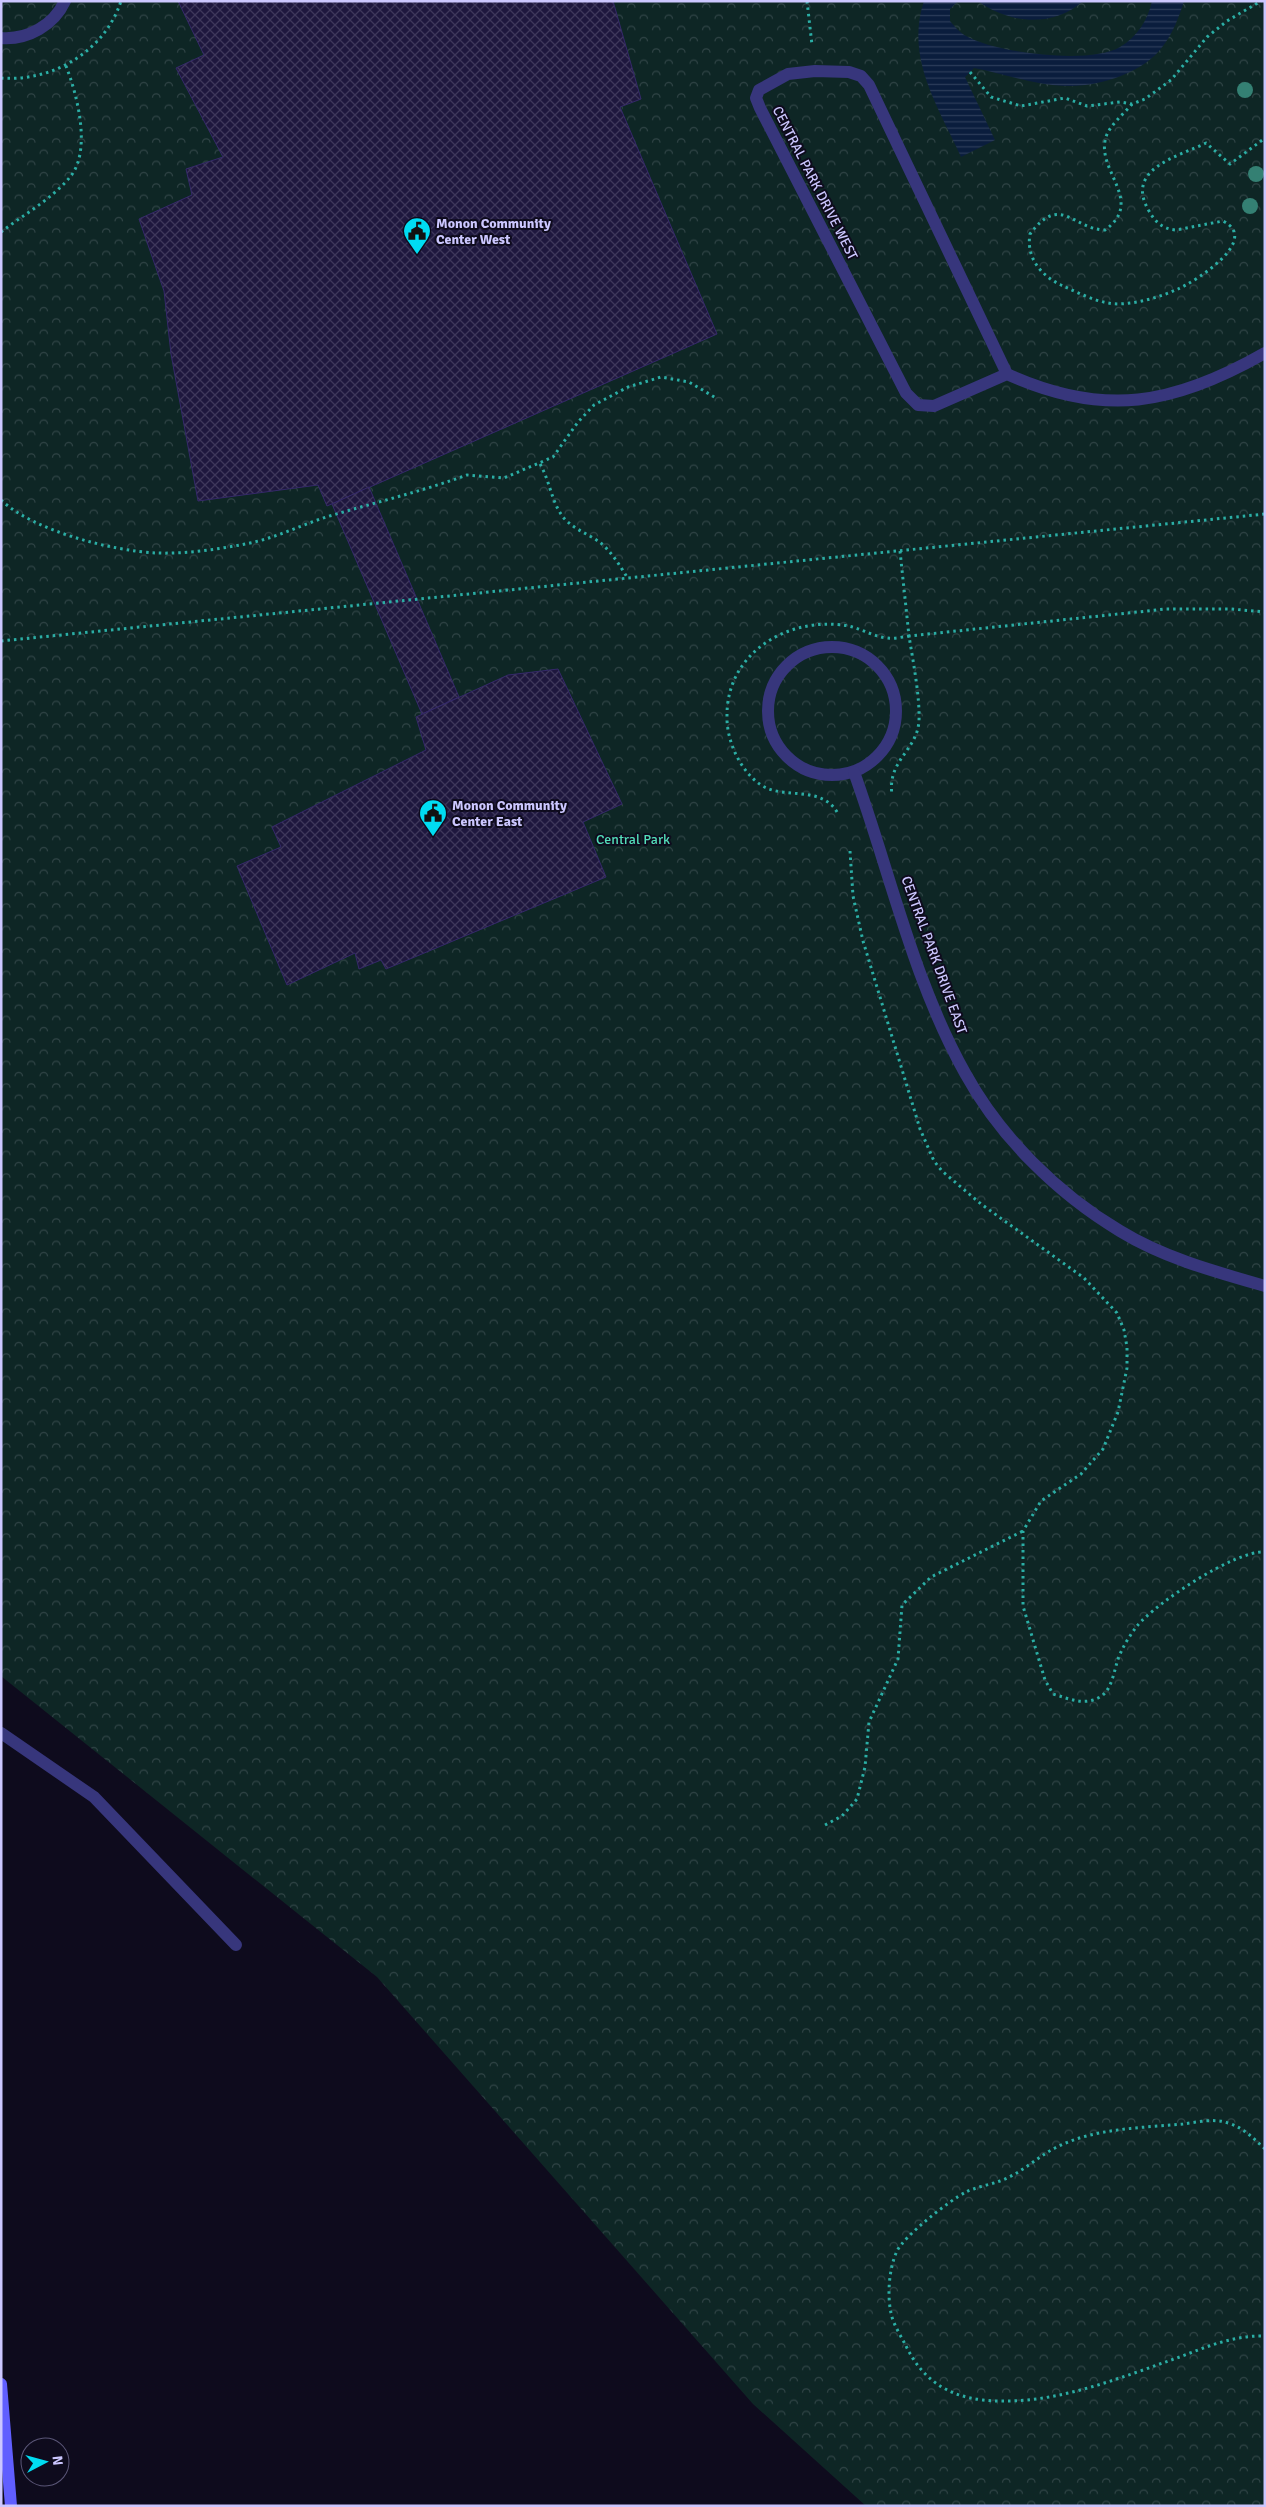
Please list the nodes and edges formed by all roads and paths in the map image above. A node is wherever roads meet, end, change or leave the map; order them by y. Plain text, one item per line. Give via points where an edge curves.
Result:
1 (65, 1) edge
2 (121, 1) edge
3 (807, 1) edge
4 (1261, 1) edge
5 (1, 38) edge
6 (66, 66) junction
7 (815, 71) junction
8 (970, 72) dead end
9 (1, 78) edge
10 (1132, 104) junction
11 (1265, 138) edge
12 (1, 232) edge
13 (1265, 353) edge
14 (1006, 374) junction
15 (716, 398) dead end
16 (540, 464) junction
17 (1, 500) edge
18 (1265, 514) edge
19 (900, 551) junction
20 (627, 578) junction
21 (1265, 612) edge
22 (909, 636) junction
23 (1, 641) edge
24 (854, 772) junction
25 (894, 801) dead end
26 (839, 814) dead end
27 (872, 826) junction
28 (1265, 1286) edge
29 (1023, 1531) junction
30 (1265, 1552) edge
31 (1, 1733) edge
32 (825, 1825) dead end
33 (236, 1946) dead end
34 (1265, 2149) edge
35 (1265, 2336) edge
36 (1, 2384) edge
37 (11, 2506) edge

1 - 5 street via 60,13 49,24 26,35
2 - 6 path via 107,33
3 - 7 path
4 - 10 path via 1207,37 1171,80 1145,99
6 - 9 path via 38,76
6 - 12 path via 80,122 78,163 71,176 58,188
7 - 14 street, CENTRAL PARK DRIVE WEST via 849,72 861,76 869,85
7 - 14 street, CENTRAL PARK DRIVE WEST via 788,74 759,90 756,98 906,393 918,405 934,406
8 - 10 path via 991,98 1021,106 1065,98 1087,106 1120,102
10 - 11 path via 1112,126 1105,140 1106,162 1117,182 1121,200 1112,225 1105,230 1092,229 1074,218 1057,215 1042,220 1030,234 1030,250 1045,276 1101,301 1149,300 1179,288 1211,269 1229,251 1233,242 1233,230 1223,221 1176,230 1159,225 1143,199 1144,182 1153,168 1206,143 1230,164
13 - 14 street via 1187,389 1125,402 1091,401 1036,387
15 - 16 path via 689,382 661,377 628,387 594,405 553,457
16 - 17 path via 504,478 467,475 252,542 193,552 156,553 56,531
16 - 20 path via 563,516 599,541
18 - 19 path
19 - 20 path
19 - 22 path
20 - 23 path
21 - 22 path via 1166,609
22 - 25 path via 919,722 891,777
22 - 26 path via 888,638 841,624 804,627 756,648 738,670 732,684 727,700 728,731 734,749 751,776 774,790 827,801
24 - 24 street via 876,758 890,737 896,721 891,685 867,657 850,649 832,646 814,649 796,657 777,677 768,704 768,722 780,748 800,767 817,774 836,776
24 - 27 street, CENTRAL PARK DRIVE EAST
27 - 28 street, CENTRAL PARK DRIVE EAST via 939,1018 965,1073 1002,1127 1077,1202 1121,1232 1187,1262
27 - 29 path via 848,834 855,913 920,1129 934,1161 981,1204 1084,1278 1117,1313 1128,1347 1118,1412 1103,1449 1081,1474 1041,1501
29 - 30 path via 1024,1606 1045,1680 1053,1694 1087,1703 1103,1696 1120,1652 1138,1625 1156,1609 1202,1576 1230,1561
29 - 32 path via 932,1577 902,1604 898,1659 869,1722 865,1767 857,1799 842,1816
31 - 33 street via 94,1797
34 - 35 path via 1247,2131 1226,2122 1210,2121 1086,2136 1056,2148 1002,2181 965,2192 950,2203 910,2234 897,2250 889,2282 890,2314 923,2374 949,2393 984,2400 1027,2400 1062,2394 1103,2384 1231,2339
36 - 37 main road

